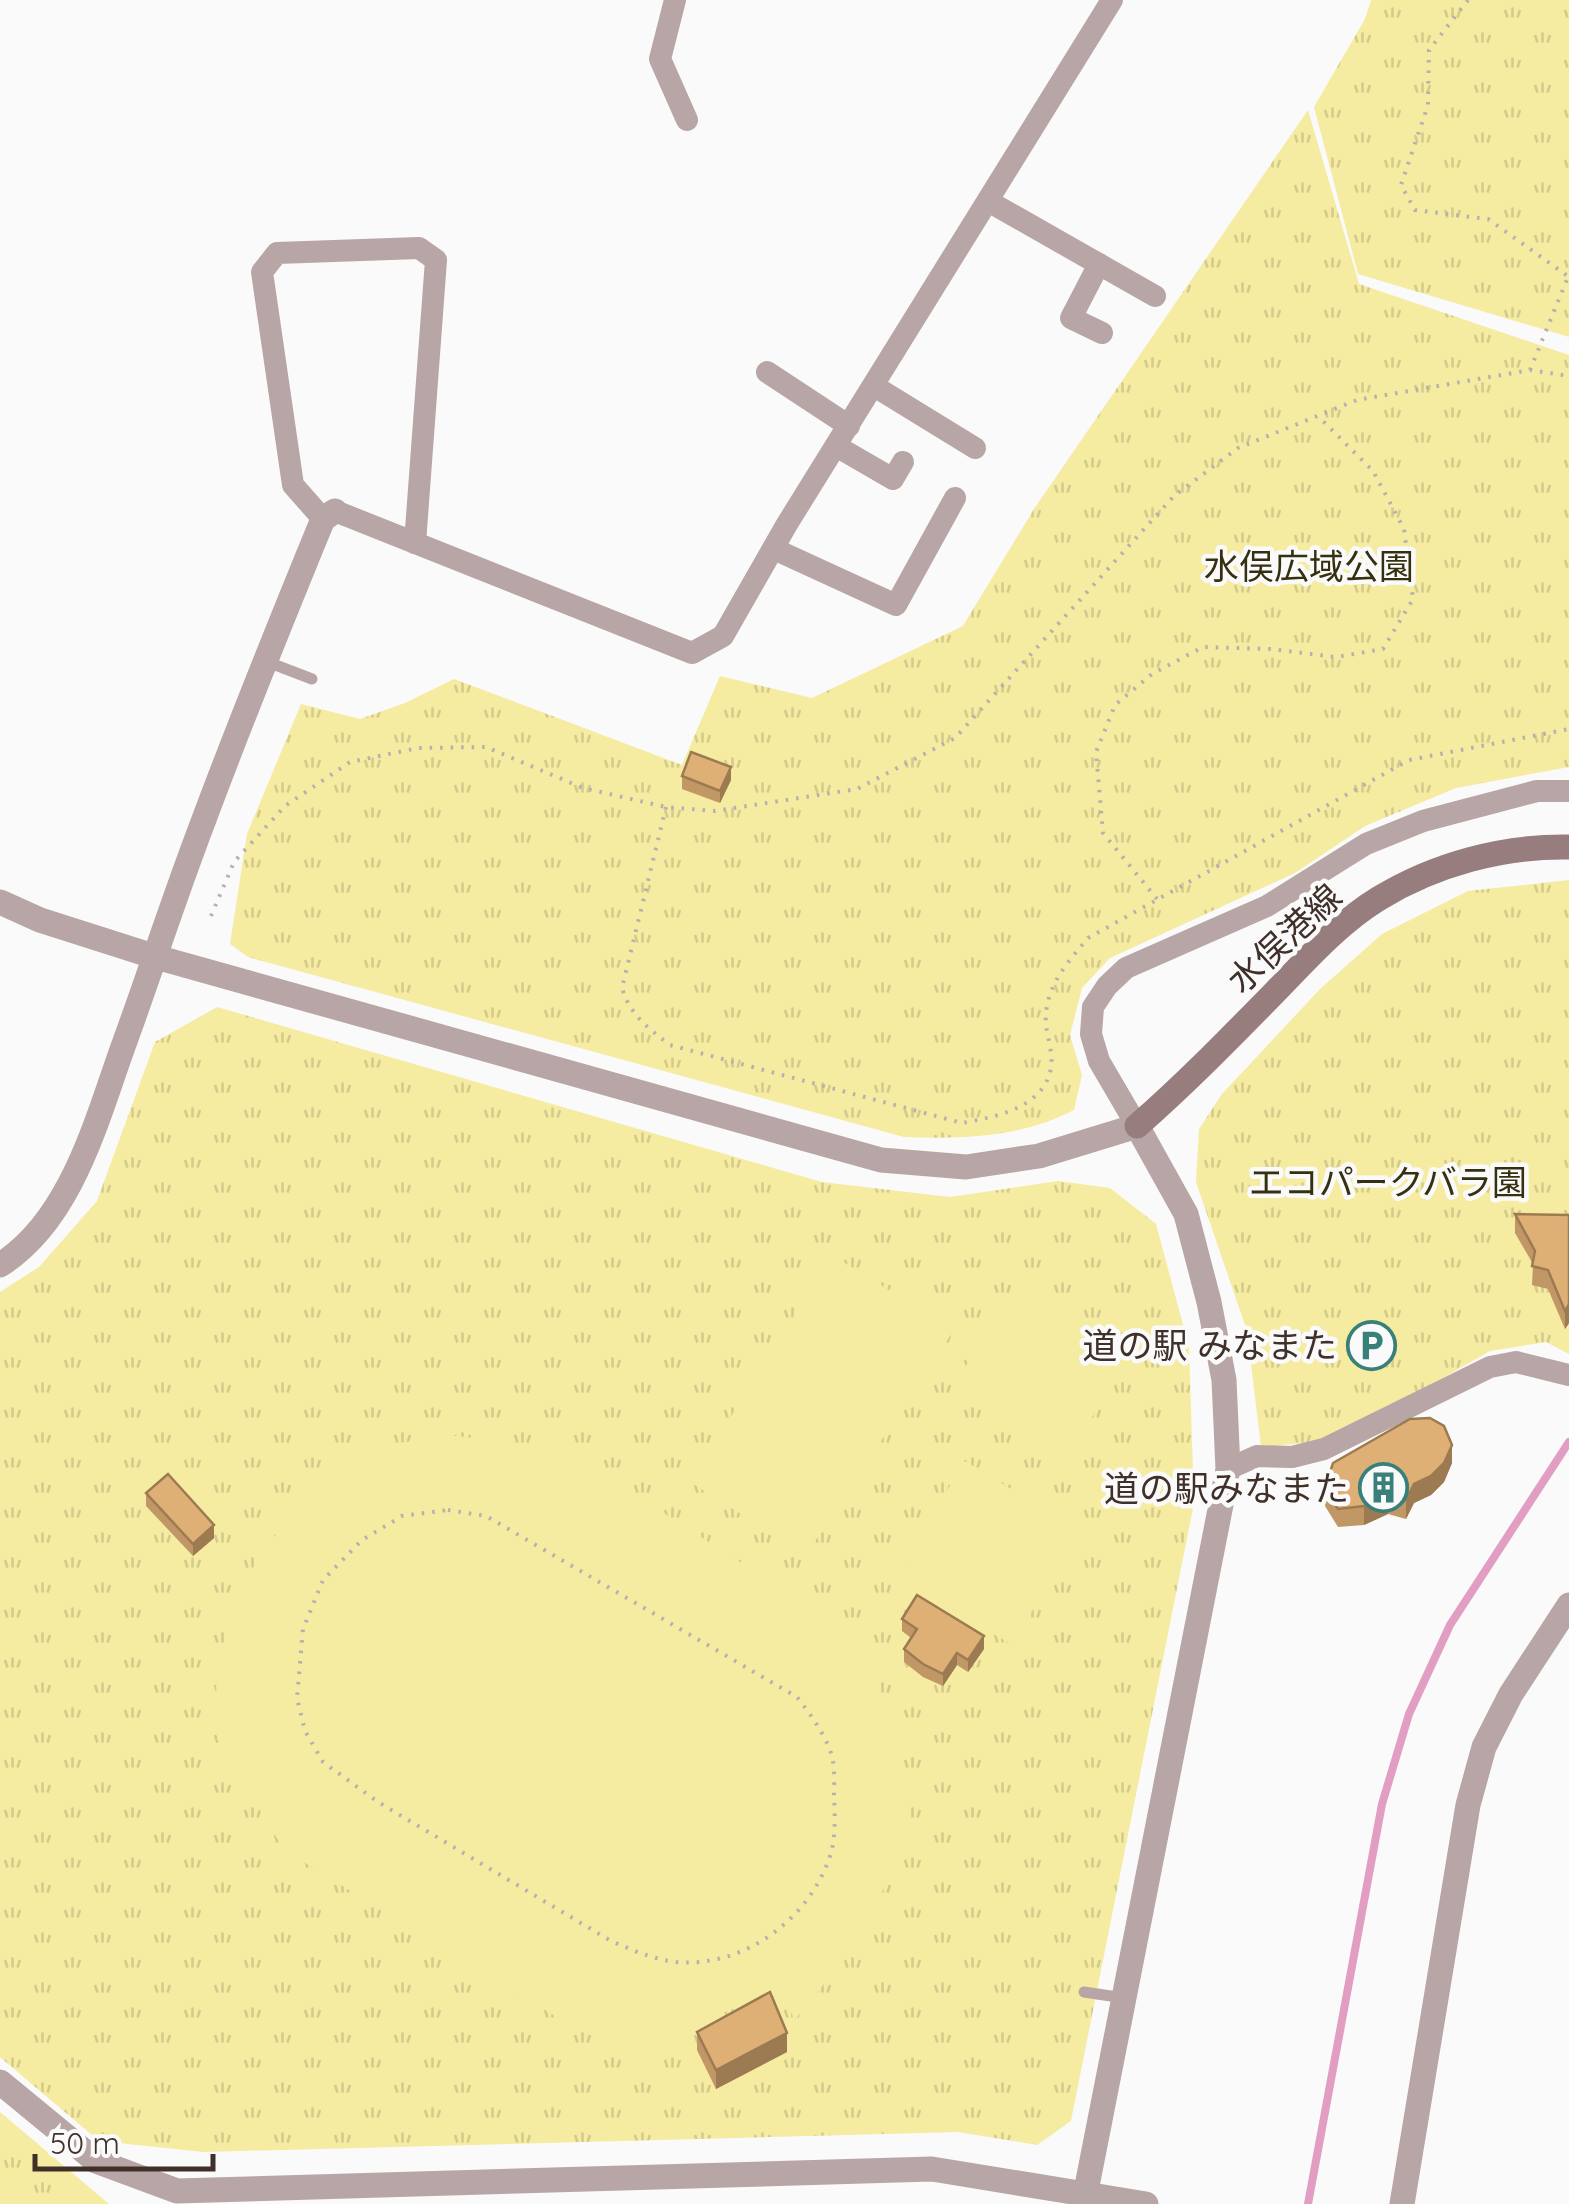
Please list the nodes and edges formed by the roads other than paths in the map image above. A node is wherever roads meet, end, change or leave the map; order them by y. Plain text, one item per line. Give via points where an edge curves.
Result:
1 (674, 0) edge
2 (1112, 0) edge
3 (687, 120) dead end
4 (988, 202) junction
5 (1099, 264) junction
6 (1155, 296) dead end
7 (1102, 333) dead end
8 (768, 372) dead end
9 (874, 386) junction
10 (849, 426) junction
11 (836, 446) junction
12 (975, 448) dead end
13 (894, 480) dead end
14 (955, 498) dead end
15 (329, 515) junction
16 (415, 543) junction
17 (774, 549) junction
18 (265, 661) junction
19 (312, 679) dead end
20 (1569, 791) edge
21 (1569, 847) edge
22 (0, 902) edge
23 (156, 957) junction
24 (1137, 1126) junction
25 (0, 1264) edge
26 (1569, 1375) edge
27 (1228, 1469) junction
28 (1569, 1604) edge
29 (1084, 1992) dead end
30 (1124, 1998) junction
31 (0, 2082) edge
32 (1085, 2196) junction
33 (177, 2198) edge
34 (1146, 2204) edge
35 (1402, 2204) edge

1 - 3 street via 660,59
2 - 4 street
4 - 5 street
4 - 9 street
5 - 6 street
5 - 7 street via 1062,313
8 - 10 street
9 - 10 street
9 - 12 street
10 - 11 street
11 - 13 street
11 - 17 street
14 - 17 street via 896,606
15 - 16 street
15 - 16 street via 293,486 262,272 277,253 419,248 436,260
15 - 18 street
16 - 17 street via 692,653 723,636
18 - 19 lane
18 - 23 street
20 - 24 street via 1537,791 1423,820 1366,844 1267,906 1126,968 1093,1007 1090,1034
21 - 24 main road, 水俣港線 via 1476,858 1376,900 1330,935
22 - 23 street
23 - 24 street via 880,1160 966,1167 1038,1156
23 - 25 street via 69,1184 48,1218
24 - 27 street via 1186,1214 1224,1380
26 - 27 street via 1516,1362 1490,1367 1324,1449 1258,1456
27 - 30 street
28 - 35 street via 1484,1747 1468,1804
29 - 30 lane
30 - 32 street
31 - 33 street via 96,2161
32 - 33 street via 932,2169
32 - 34 street

